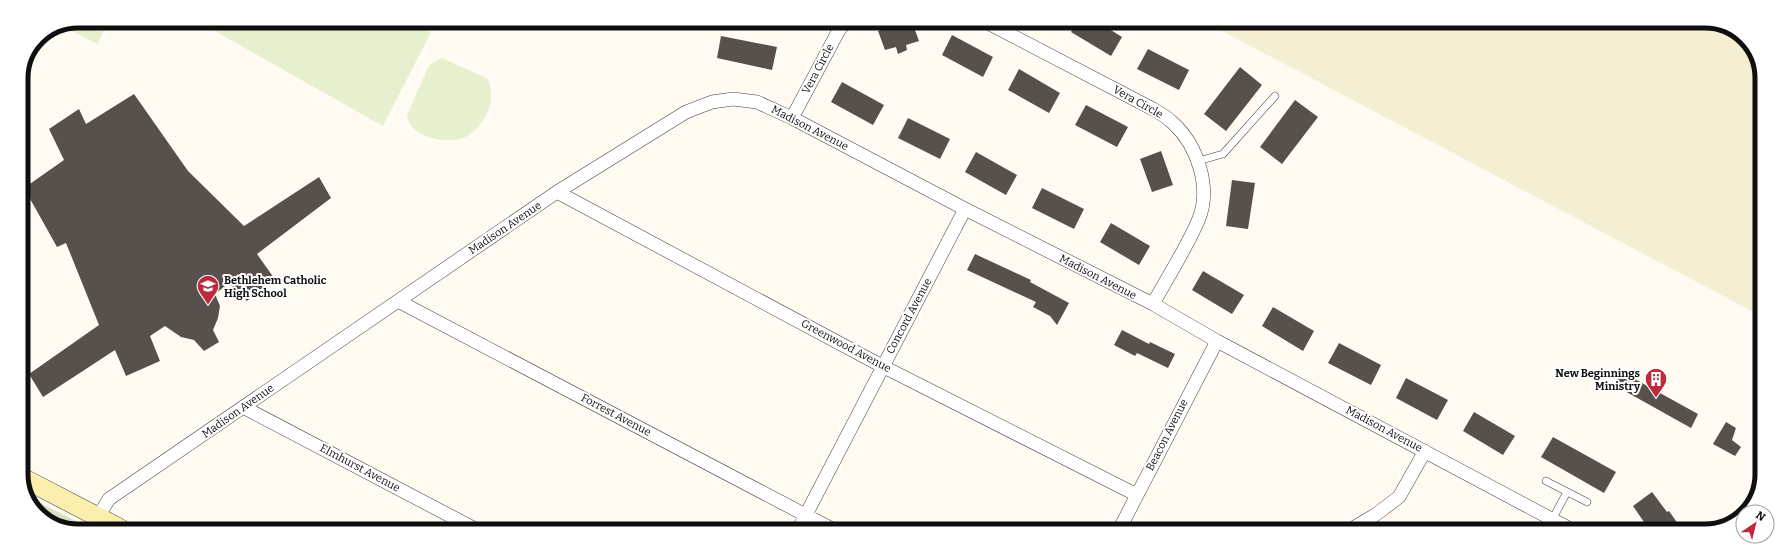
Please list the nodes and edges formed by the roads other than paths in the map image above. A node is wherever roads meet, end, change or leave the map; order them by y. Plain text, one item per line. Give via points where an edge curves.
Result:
1 (841, 28) edge
2 (998, 28) edge
3 (1275, 96) dead end
4 (792, 118) junction
5 (1198, 161) junction
6 (557, 192) junction
7 (965, 209) junction
8 (398, 301) junction
9 (1153, 304) junction
10 (1217, 341) junction
11 (882, 366) junction
12 (243, 407) junction
13 (1425, 451) junction
14 (1546, 481) dead end
15 (29, 482) edge
16 (1567, 492) junction
17 (1137, 495) junction
18 (1587, 502) dead end
19 (806, 515) junction
20 (1553, 518) junction
21 (93, 523) edge
22 (466, 524) edge
23 (801, 524) edge
24 (823, 524) edge
25 (1122, 524) edge
26 (1360, 524) edge
27 (1563, 524) edge

1 - 4 street, Vera Circle
2 - 5 street, Vera Circle via 1153,109 1173,123 1186,138
3 - 5 lane via 1223,154
4 - 6 street, Madison Avenue via 757,102 733,99 712,102 686,112
4 - 7 street, Madison Avenue
5 - 9 street, Vera Circle via 1204,201 1199,221
6 - 8 street, Madison Avenue
6 - 11 street, Greenwood Avenue
7 - 9 street, Madison Avenue
7 - 11 street, Concord Avenue
8 - 12 street, Madison Avenue
8 - 19 street, Forrest Avenue
9 - 10 street, Madison Avenue
10 - 13 street, Madison Avenue
10 - 17 street, Beacon Avenue
11 - 17 street, Greenwood Avenue
11 - 19 street, Concord Avenue
12 - 21 street, Madison Avenue via 109,499
12 - 22 street, Elmhurst Avenue
13 - 20 street, Madison Avenue
13 - 26 street via 1399,497
14 - 16 lane
15 - 21 street
16 - 18 lane
16 - 20 lane
17 - 25 street, Beacon Avenue
19 - 23 street, Concord Avenue
19 - 24 street, Forrest Avenue
20 - 27 street, Madison Avenue

